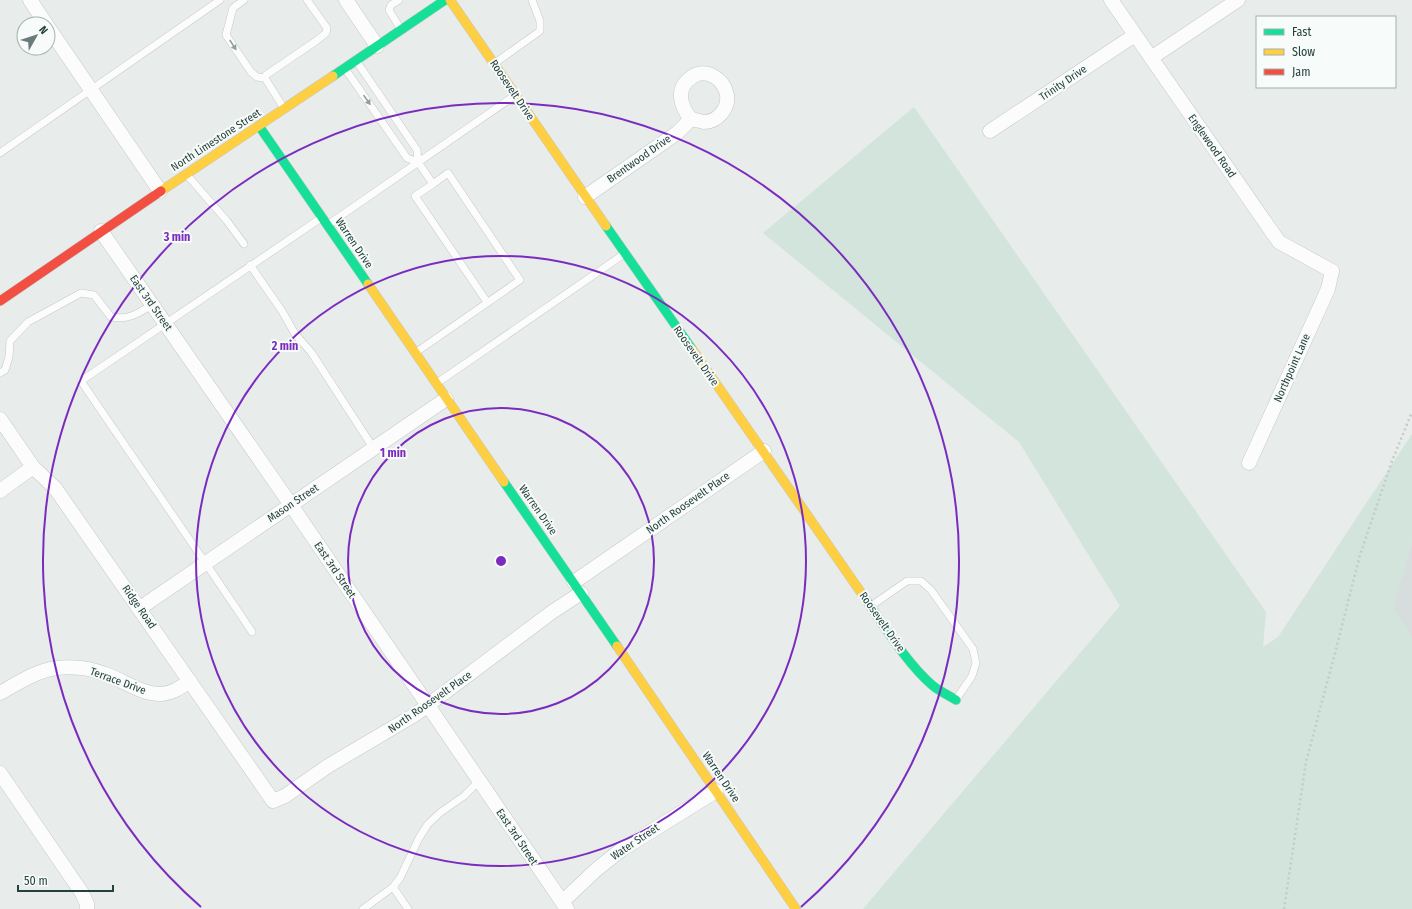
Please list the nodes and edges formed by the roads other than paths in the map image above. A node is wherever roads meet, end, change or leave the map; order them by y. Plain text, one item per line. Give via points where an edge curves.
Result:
1 (30, 0) edge
2 (220, 0) edge
3 (244, 0) edge
4 (307, 0) edge
5 (346, 0) edge
6 (399, 0) edge
7 (445, 0) edge
8 (450, 0) edge
9 (532, 0) edge
10 (1111, 0) edge
11 (1238, 0) edge
12 (41, 16) edge
13 (401, 30) junction
14 (1135, 35) junction
15 (56, 39) edge
16 (377, 46) junction
17 (1151, 58) junction
18 (355, 61) junction
19 (494, 64) junction
20 (345, 68) junction
21 (265, 78) junction
22 (91, 90) junction
23 (515, 96) junction
24 (284, 109) junction
25 (691, 119) dead end
26 (259, 126) junction
27 (403, 130) junction
28 (990, 132) dead end
29 (392, 137) junction
30 (0, 153) edge
31 (418, 162) junction
32 (186, 174) junction
33 (433, 184) junction
34 (160, 191) junction
35 (584, 197) junction
36 (324, 221) junction
37 (101, 231) junction
38 (244, 244) dead end
39 (624, 254) junction
40 (250, 266) junction
41 (1332, 272) joint
42 (0, 301) edge
43 (488, 302) junction
44 (152, 305) junction
45 (165, 324) junction
46 (415, 353) junction
47 (0, 373) edge
48 (436, 384) junction
49 (446, 399) junction
50 (0, 419) edge
51 (374, 449) junction
52 (764, 451) junction
53 (1249, 463) dead end
54 (33, 467) junction
55 (0, 491) edge
56 (291, 505) junction
57 (206, 563) junction
58 (577, 588) junction
59 (871, 606) junction
60 (140, 608) junction
61 (252, 632) dead end
62 (190, 682) junction
63 (0, 693) edge
64 (956, 700) joint
65 (428, 706) junction
66 (0, 773) edge
67 (479, 781) junction
68 (716, 790) junction
69 (273, 801) joint
70 (392, 887) junction
71 (564, 906) edge
72 (87, 909) edge
73 (363, 909) edge
74 (408, 909) edge
75 (796, 909) edge

1 - 12 street
2 - 22 lane
3 -> 21 lane via 233,8 226,35 251,72 257,77
4 - 21 lane via 327,28 326,33
5 - 16 street
6 - 13 lane via 391,5 389,10
7 - 13 street, North Limestone Street
8 - 19 street, Roosevelt Drive
9 - 19 lane via 540,21 540,31
10 - 14 street, Englewood Road
11 - 17 street
13 - 16 street, North Limestone Street
14 - 17 street, Englewood Road
14 - 28 street, Trinity Drive
15 - 22 street
16 - 18 street, North Limestone Street
17 - 41 street, Englewood Road via 1279,242
18 - 20 street, North Limestone Street
18 - 27 lane
19 - 23 street, Roosevelt Drive
20 - 24 street, North Limestone Street
20 -> 29 lane
21 - 24 lane
22 - 30 lane
22 - 34 street
23 - 31 lane
23 - 35 street, Roosevelt Drive
24 - 26 street, North Limestone Street
25 - 35 street, Brentwood Drive via 677,133
26 - 32 street, North Limestone Street
26 - 36 street, Warren Drive
27 - 29 lane
27 - 31 lane via 417,150
29 - 31 lane via 407,158
31 - 33 lane
31 - 36 lane
32 - 34 street, North Limestone Street
32 - 38 lane
33 - 43 lane via 415,196
33 - 43 lane via 448,173 520,280
34 - 37 street, North Limestone Street
35 - 39 street, Roosevelt Drive
36 - 40 lane
36 - 46 street, Warren Drive
37 - 42 street, North Limestone Street
37 - 44 street, East 3rd Street
39 - 48 lane
39 - 52 street, Roosevelt Drive
40 - 45 lane
40 - 51 lane via 295,334 311,352
41 - 53 street, Northpoint Lane via 1328,289
43 - 46 lane
44 - 45 street, East 3rd Street
44 - 47 lane via 138,314 122,319 111,317 94,295 81,293 28,322 10,340 9,357 5,370
45 - 56 street, East 3rd Street
45 - 57 lane via 81,381
46 - 48 street, Warren Drive
48 - 49 street, Warren Drive
49 - 51 street, Mason Street
49 - 58 street, Warren Drive
50 - 54 street, Ridge Road
51 - 56 street, Mason Street
52 - 58 street, North Roosevelt Place
52 - 59 street, Roosevelt Drive
54 - 55 street
54 - 60 street, Ridge Road via 55,488
56 - 57 street, Mason Street
56 - 65 street, East 3rd Street
57 - 60 street, Mason Street
57 - 61 lane
58 - 65 street, North Roosevelt Place via 552,612
58 - 68 street, Warren Drive
59 - 64 street, Roosevelt Drive via 918,672
59 - 64 lane via 907,581 921,581 931,590 973,650 976,663 972,676
60 - 62 street, Ridge Road
62 - 63 street, Terrace Drive via 171,692 150,693 104,673 89,669 57,668 33,675
62 - 69 street, Ridge Road
65 - 67 street, East 3rd Street
65 - 69 street, North Roosevelt Place via 328,766 285,796
66 - 72 street via 82,893
67 - 70 lane via 428,824 418,838 400,878
67 - 71 street, East 3rd Street
68 - 71 street, Water Street via 621,850 597,869
68 - 75 street, Warren Drive
70 - 73 lane
70 - 74 lane

